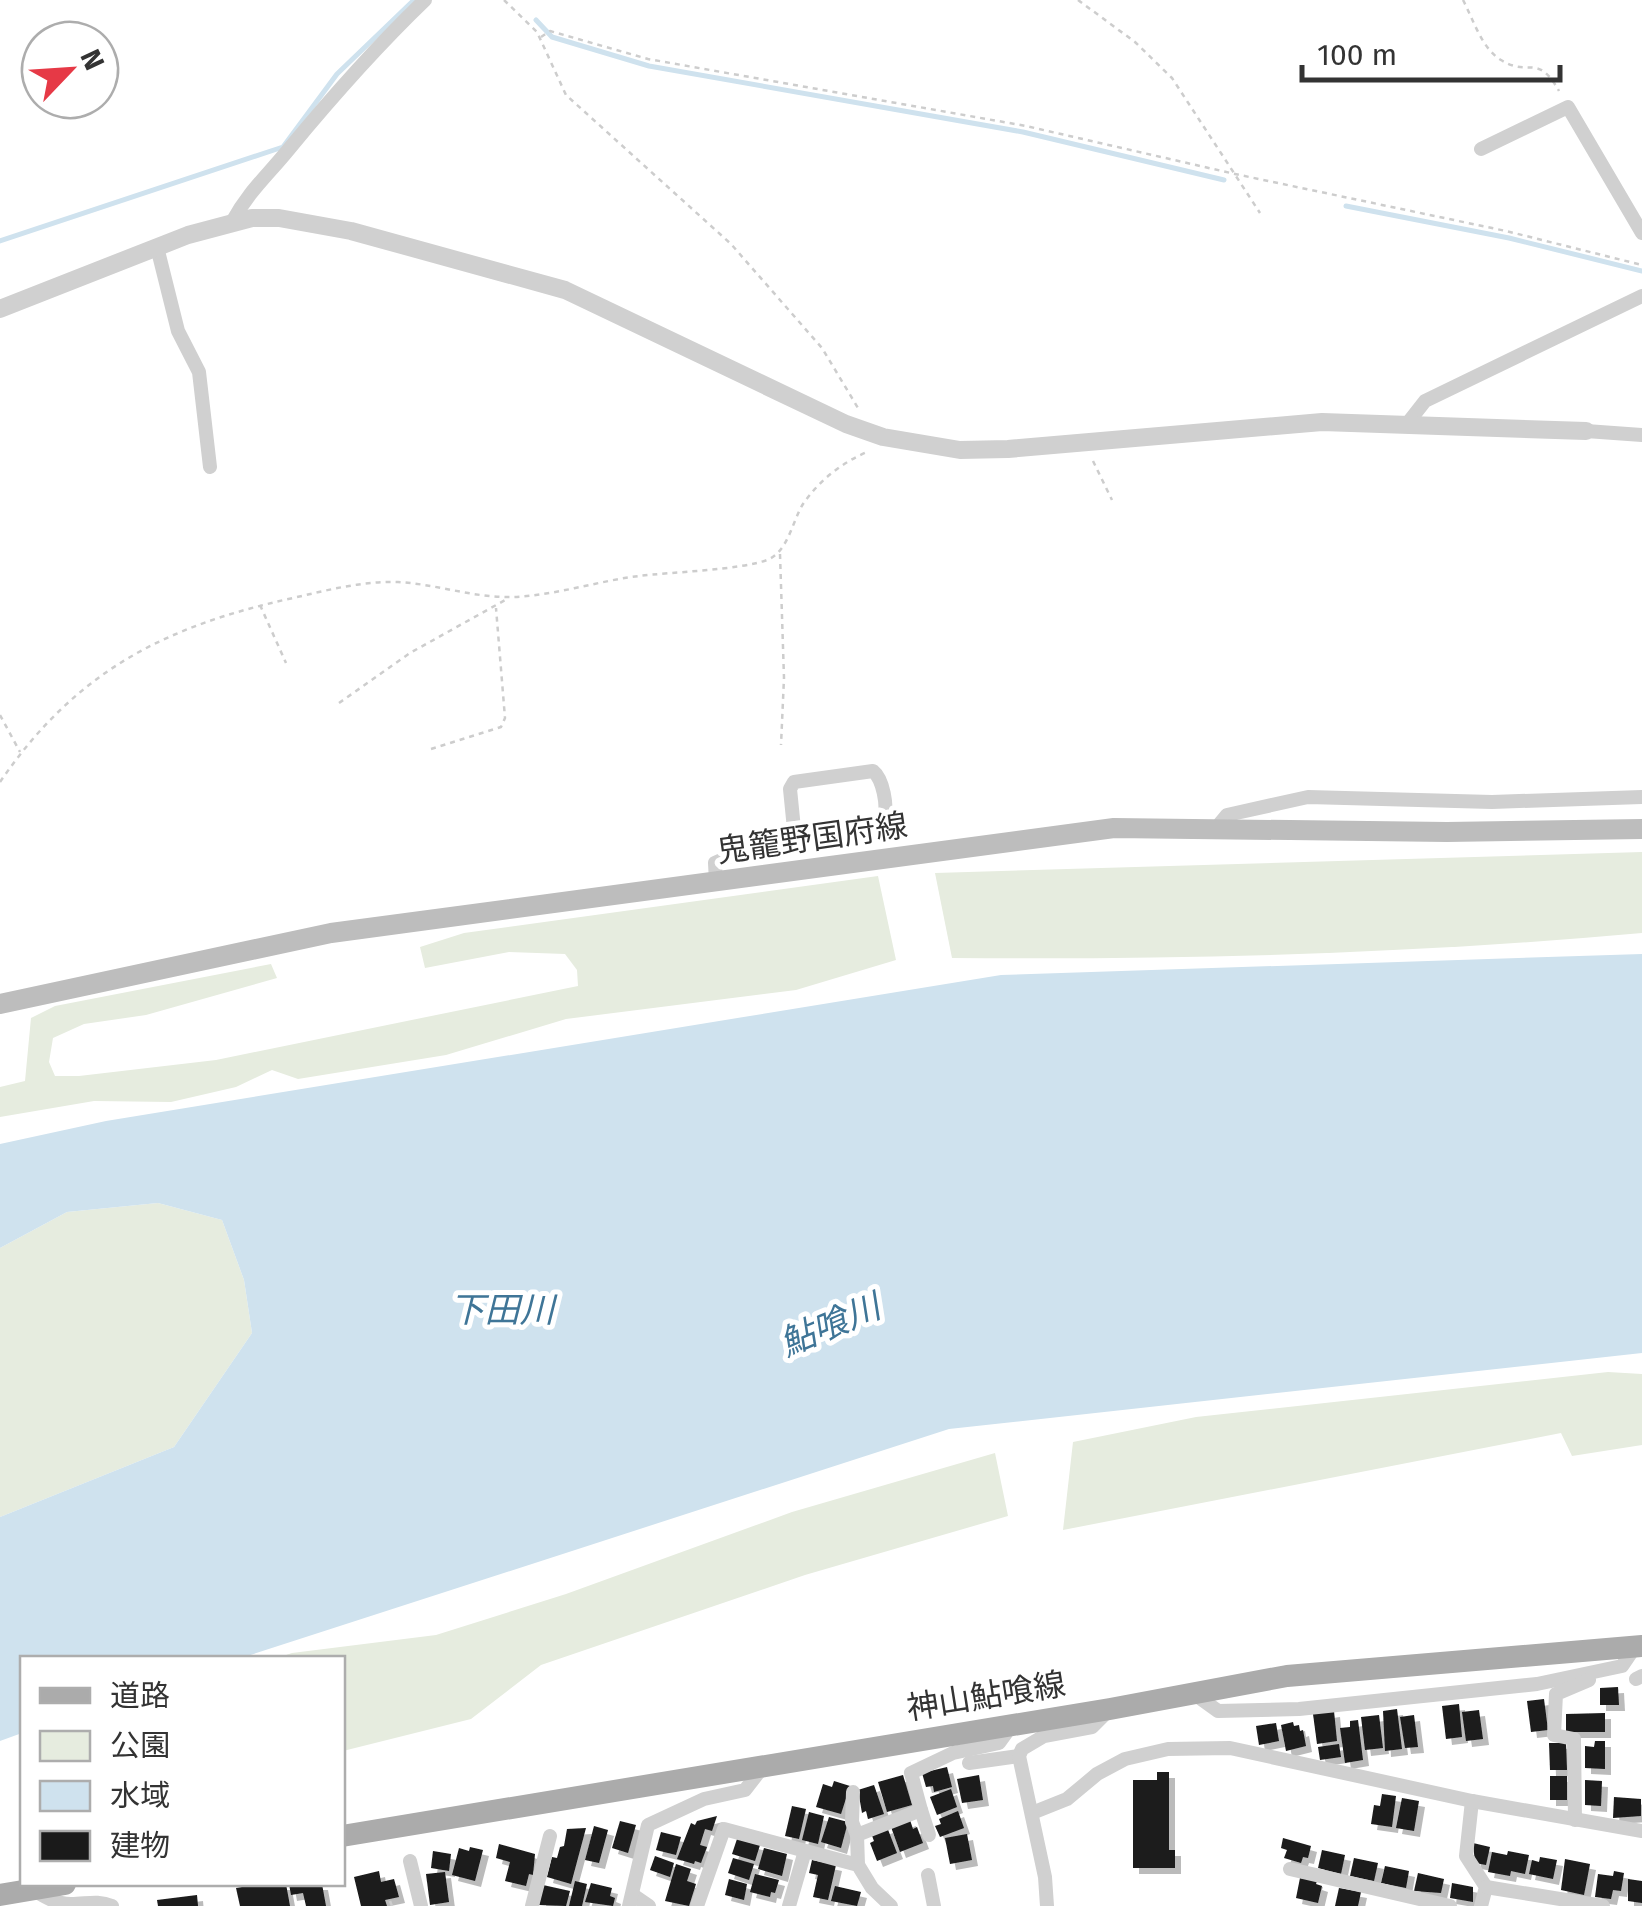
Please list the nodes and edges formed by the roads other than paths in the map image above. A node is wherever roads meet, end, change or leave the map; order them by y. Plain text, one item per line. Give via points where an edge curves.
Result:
1 (425, 0) edge
2 (1481, 149) dead end
3 (232, 222) junction
4 (1642, 233) edge
5 (158, 247) junction
6 (1642, 296) edge
7 (0, 309) edge
8 (1407, 424) junction
9 (1586, 431) joint
10 (1642, 435) edge
11 (210, 467) dead end
12 (1642, 798) edge
13 (1217, 827) junction
14 (794, 829) junction
15 (1642, 829) edge
16 (716, 882) junction
17 (0, 1004) edge
18 (1633, 1653) edge
19 (1194, 1693) junction
20 (1110, 1710) junction
21 (1012, 1725) junction
22 (1019, 1756) junction
23 (968, 1763) dead end
24 (765, 1765) junction
25 (853, 1792) dead end
26 (1472, 1800) junction
27 (921, 1810) junction
28 (1032, 1814) junction
29 (1574, 1820) junction
30 (1642, 1830) edge
31 (856, 1834) junction
32 (345, 1835) edge
33 (929, 1835) dead end
34 (550, 1836) dead end
35 (805, 1850) junction
36 (410, 1861) dead end
37 (858, 1865) junction
38 (1290, 1869) dead end
39 (928, 1875) dead end
40 (52, 1886) edge
41 (1486, 1887) junction
42 (872, 1888) junction
43 (32, 1889) junction
44 (0, 1896) edge
45 (1397, 1900) edge
46 (631, 1901) edge
47 (112, 1906) edge
48 (421, 1906) edge
49 (532, 1906) edge
50 (648, 1906) edge
51 (697, 1906) edge
52 (789, 1906) edge
53 (867, 1906) edge
54 (891, 1906) edge
55 (934, 1906) edge
56 (1048, 1906) edge
57 (1450, 1906) edge
58 (1481, 1906) edge
59 (1603, 1906) edge

1 - 3 street via 248,193
2 - 4 street via 1568,107
3 - 5 street
3 - 8 street via 304,222 539,281 846,424 920,445 960,450 1322,422
5 - 7 street
5 - 11 street via 178,330 199,372
6 - 8 street via 1425,401
8 - 9 street
9 - 10 street
12 - 13 street via 1308,797 1227,815
13 - 15 main road, 鬼籠野国府線
13 - 16 main road, 鬼籠野国府線 via 1114,828
14 - 14 street via 804,833 884,818 878,775 872,770 794,782
14 - 16 street via 715,862
16 - 17 main road, 鬼籠野国府線 via 331,933
18 - 19 main road, 神山鮎喰線 via 1286,1676
18 - 19 street via 1537,1684 1300,1709 1218,1711
18 - 29 street via 1556,1694 1554,1735 1574,1739
19 - 20 main road, 神山鮎喰線
20 - 21 main road, 神山鮎喰線
20 - 22 street via 1092,1726 1044,1736
21 - 24 main road, 神山鮎喰線
21 - 27 street via 999,1742 953,1753 911,1774
22 - 23 street
22 - 28 street
24 - 32 main road, 神山鮎喰線
24 - 46 street via 744,1790 704,1799 648,1825
25 - 31 street
26 - 28 street via 1263,1753 1198,1747 1125,1759
26 - 29 street
26 - 41 street via 1466,1856
27 - 31 street
27 - 33 street
28 - 56 street
29 - 30 street
31 - 37 street
34 - 49 street
35 - 37 street
35 - 51 street via 724,1829
35 - 52 street
36 - 48 street
37 - 42 street
38 - 45 street
39 - 55 street
40 - 43 main road
41 - 58 street
41 - 59 street
42 - 53 street
42 - 54 street
43 - 44 main road
43 - 47 street via 53,1902
45 - 57 street
46 - 50 street

